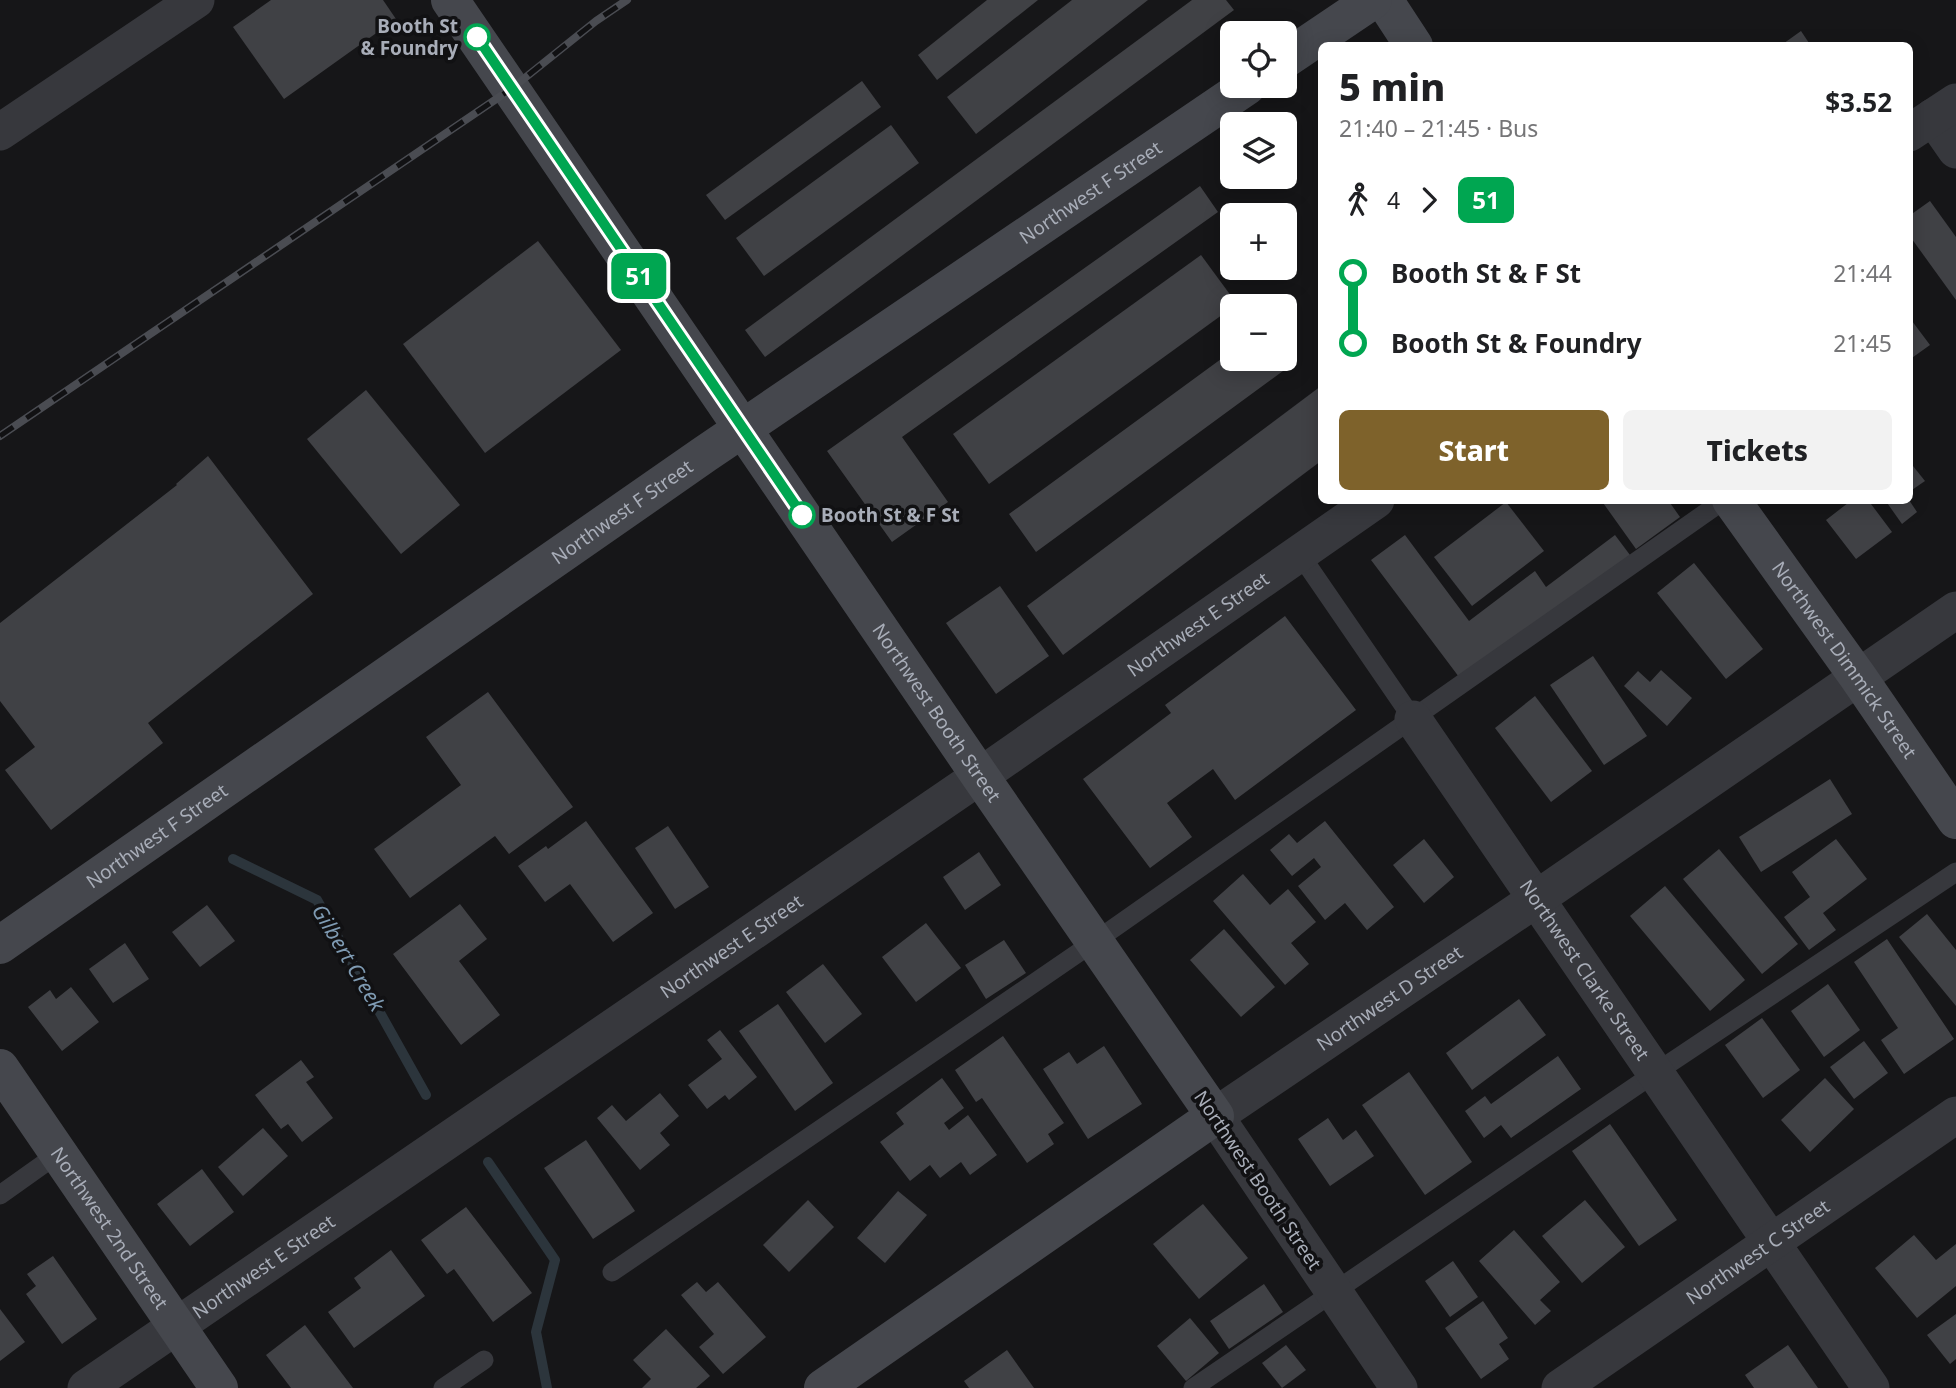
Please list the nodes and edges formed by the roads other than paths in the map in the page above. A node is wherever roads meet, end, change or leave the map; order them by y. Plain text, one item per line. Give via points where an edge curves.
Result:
1 (196, 0) edge
2 (450, 0) edge
3 (1373, 0) edge
4 (1384, 0) edge
5 (1412, 42) edge
6 (1297, 51) edge
7 (1229, 98) edge
8 (1933, 117) edge
9 (0, 132) edge
10 (1956, 150) edge
11 (743, 428) junction
12 (1370, 504) edge
13 (1718, 504) edge
14 (1734, 504) edge
15 (1299, 553) junction
16 (1956, 610) edge
17 (1858, 677) junction
18 (1413, 719) junction
19 (980, 776) junction
20 (1956, 820) edge
21 (1956, 872) edge
22 (1536, 899) junction
23 (1094, 942) junction
24 (0, 945) edge
25 (0, 1068) edge
26 (1655, 1073) junction
27 (1956, 1115) edge
28 (1215, 1116) junction
29 (58, 1153) junction
30 (0, 1195) edge
31 (1772, 1243) junction
32 (612, 1272) dead end
33 (1333, 1292) junction
34 (177, 1326) junction
35 (484, 1360) dead end
36 (86, 1388) edge
37 (219, 1388) edge
38 (443, 1388) edge
39 (823, 1388) edge
40 (1193, 1388) edge
41 (1399, 1388) edge
42 (1560, 1388) edge
43 (1871, 1388) edge

1 - 9 street
2 - 11 street, Northwest Booth Street
3 - 6 street
4 - 5 street
7 - 11 street, Northwest F Street
8 - 10 street
11 - 19 street, Northwest Booth Street
11 - 24 street, Northwest F Street
12 - 15 street, Northwest E Street
13 - 18 lane
14 - 17 street, Northwest Dimmick Street
15 - 18 lane, Northwest Clarke Street
15 - 19 street, Northwest E Street
16 - 17 street, Northwest D Street
17 - 20 street, Northwest Dimmick Street
17 - 22 street, Northwest D Street
18 - 22 street, Northwest Clarke Street
18 - 23 lane
19 - 23 street, Northwest Booth Street
19 - 34 street, Northwest E Street
21 - 26 lane
22 - 26 street, Northwest Clarke Street
22 - 28 street, Northwest D Street
23 - 28 street, Northwest Booth Street
23 - 32 lane
25 - 29 street, Northwest 2nd Street
26 - 31 street, Northwest Clarke Street
26 - 33 lane
27 - 31 street, Northwest C Street
28 - 33 street, Northwest Booth Street
28 - 39 street, Northwest D Street
29 - 30 lane
29 - 34 street, Northwest 2nd Street
31 - 42 street, Northwest C Street
31 - 43 street, Northwest Clarke Street
33 - 40 lane
33 - 41 street, Northwest Booth Street
34 - 36 street, Northwest E Street
34 - 37 street, Northwest 2nd Street
35 - 38 lane

